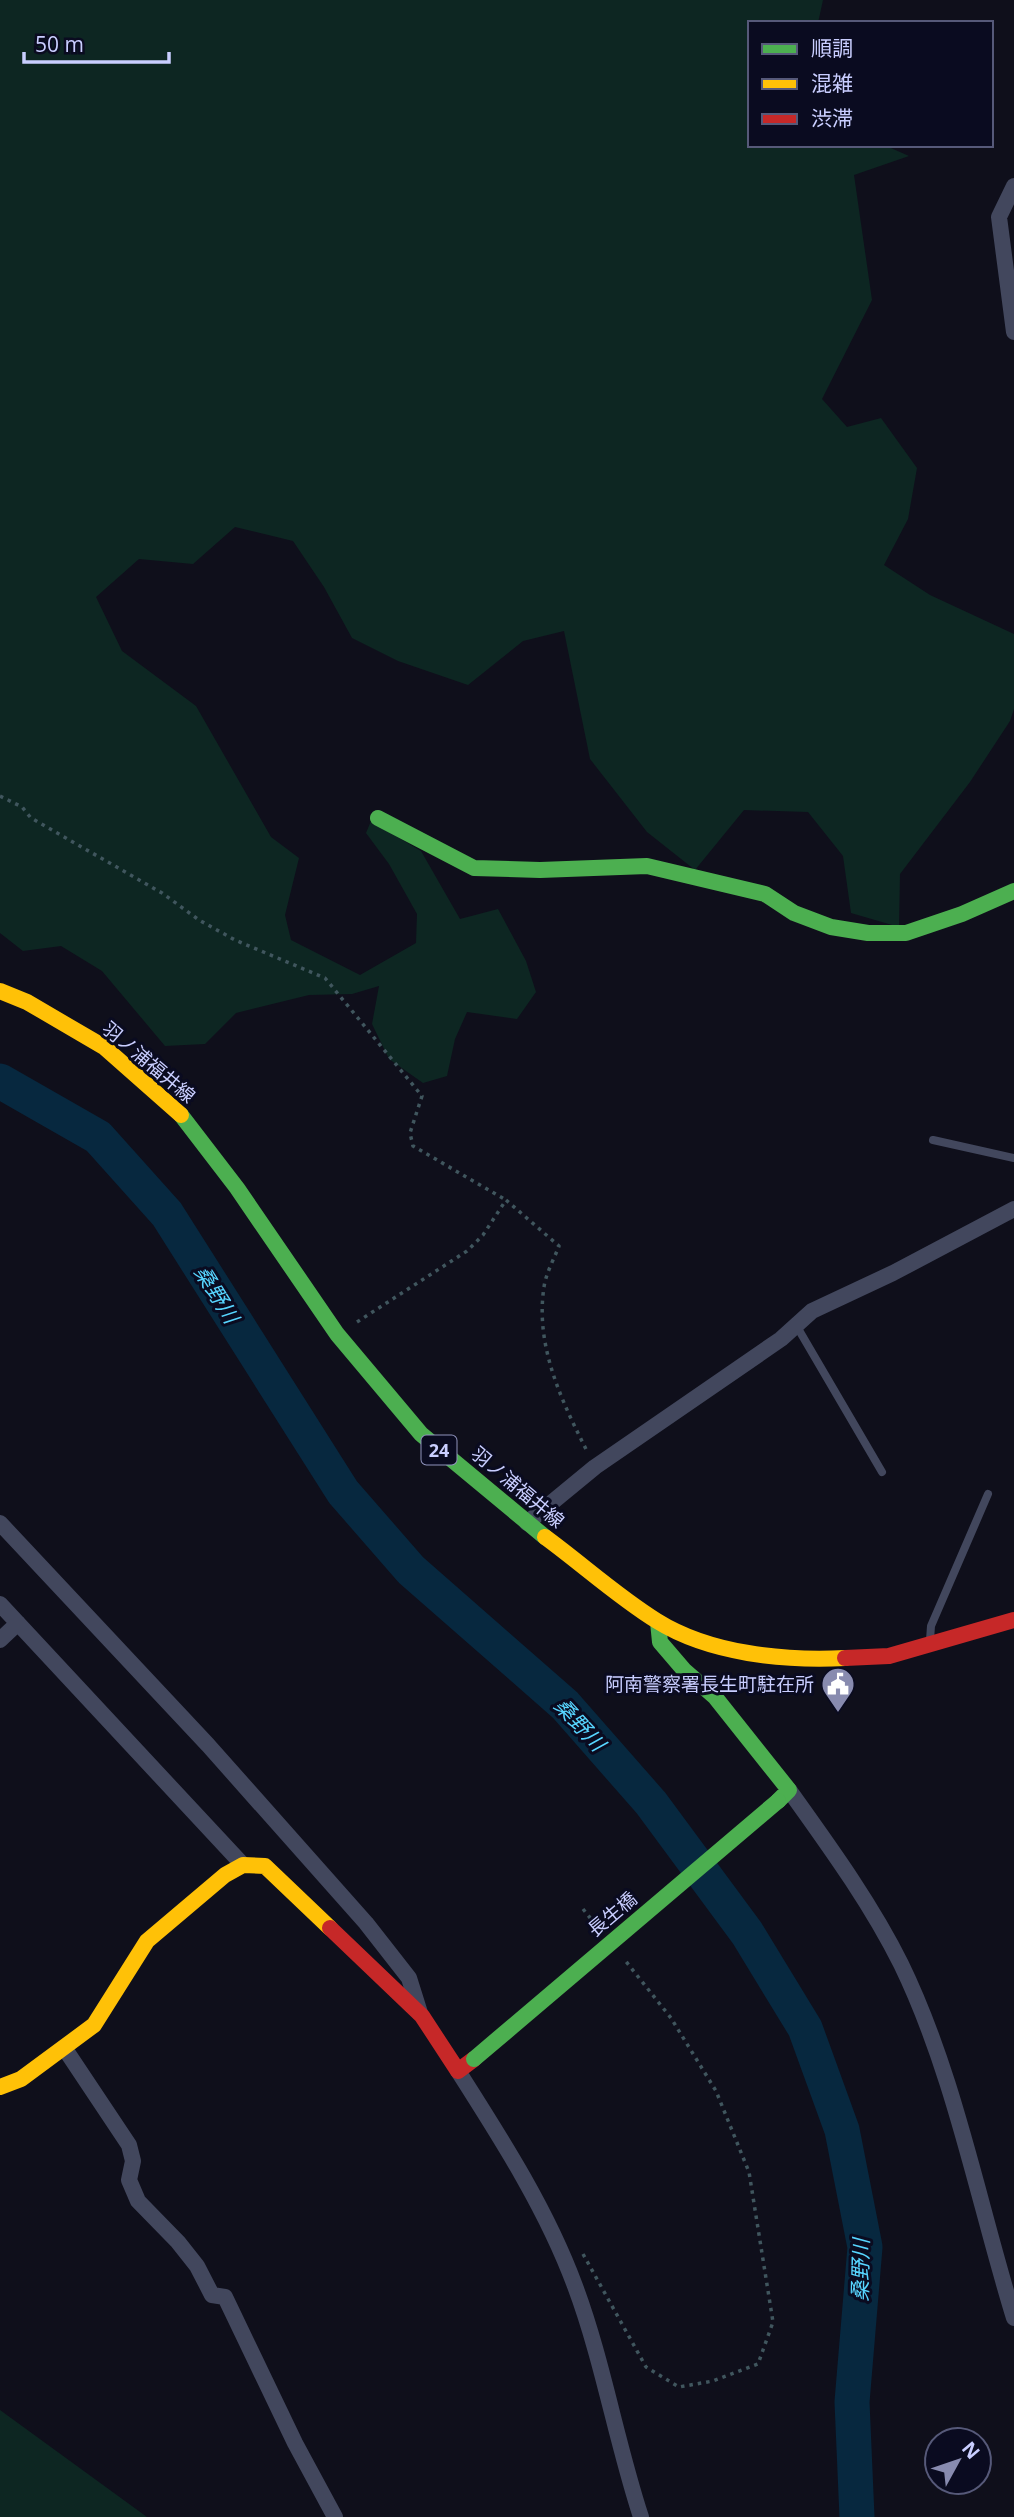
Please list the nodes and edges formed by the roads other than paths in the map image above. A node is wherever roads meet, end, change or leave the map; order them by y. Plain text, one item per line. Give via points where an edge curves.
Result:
1 (1014, 186) edge
2 (1014, 332) edge
3 (378, 818) dead end
4 (1014, 891) edge
5 (0, 991) edge
6 (933, 1140) dead end
7 (1014, 1158) edge
8 (1014, 1209) edge
9 (796, 1325) junction
10 (882, 1472) dead end
11 (988, 1494) dead end
12 (0, 1523) edge
13 (527, 1523) junction
14 (0, 1604) edge
15 (1014, 1620) edge
16 (658, 1622) junction
17 (18, 1623) junction
18 (0, 1640) edge
19 (929, 1643) junction
20 (783, 1795) junction
21 (243, 1865) junction
22 (422, 2017) junction
23 (65, 2049) junction
24 (458, 2071) junction
25 (0, 2087) edge
26 (1014, 2318) edge
27 (335, 2517) edge
28 (640, 2517) edge

1 - 2 street via 999,217
3 - 4 street via 474,868 647,866 765,894 794,913 831,927 868,933 906,933
5 - 13 street, 羽ノ浦福井線 / 24 via 104,1047 176,1108 337,1334 421,1434
6 - 7 lane
8 - 9 street via 812,1311
9 - 10 lane
9 - 13 street via 595,1467
11 - 19 lane via 931,1626
12 - 22 street via 208,1745 366,1923 409,1978
13 - 16 street, 羽ノ浦福井線 / 24
14 - 17 street
15 - 19 street, 羽ノ浦福井線 / 24
16 - 19 street, 羽ノ浦福井線 / 24 via 707,1642 804,1660 889,1656
16 - 20 street via 660,1642 715,1697
17 - 18 street
17 - 21 street
20 - 24 street, 長生橋, bridge
20 - 26 street via 844,1866 901,1964 938,2055
21 - 22 street via 265,1866
21 - 23 street via 148,1941 93,2025
22 - 24 street
23 - 25 street via 21,2079
23 - 27 street via 129,2145 133,2161 129,2180 138,2201 197,2266 212,2295 225,2297
24 - 28 street via 545,2219 575,2285

